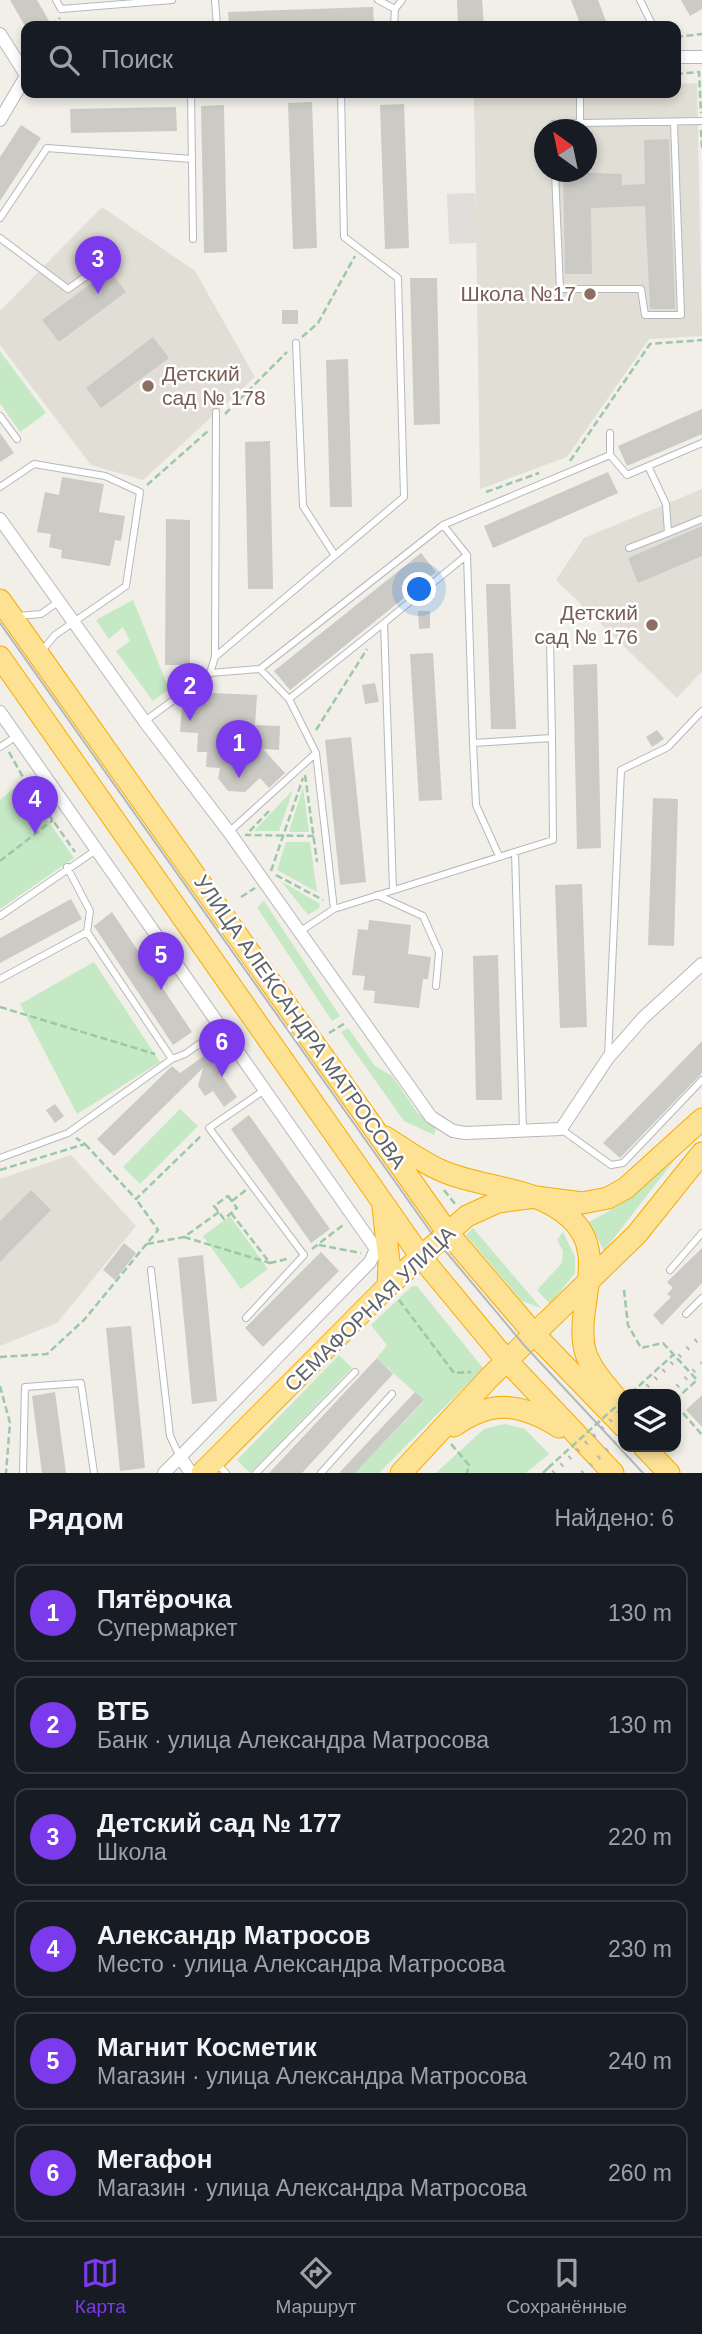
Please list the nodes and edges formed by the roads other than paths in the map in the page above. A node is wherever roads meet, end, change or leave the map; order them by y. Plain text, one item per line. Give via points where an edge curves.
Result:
1 (56, 0) edge
2 (172, 0) edge
3 (215, 0) edge
4 (379, 0) edge
5 (402, 0) edge
6 (640, 0) edge
7 (97, 2) edge
8 (395, 9) junction
9 (217, 21) edge
10 (394, 21) edge
11 (650, 21) edge
12 (0, 34) edge
13 (681, 57) edge
14 (702, 57) edge
15 (21, 67) edge
16 (21, 84) edge
17 (191, 98) edge
18 (341, 98) edge
19 (580, 98) edge
20 (580, 119) edge
21 (0, 120) edge
22 (702, 121) edge
23 (597, 123) edge
24 (674, 123) junction
25 (192, 159) junction
26 (555, 182) edge
27 (0, 218) edge
28 (0, 238) edge
29 (193, 239) dead end
30 (104, 263) dead end
31 (296, 343) road end
32 (216, 412) dead end
33 (0, 416) edge
34 (610, 433) dead end
35 (17, 439) dead end
36 (702, 443) edge
37 (610, 455) junction
38 (648, 466) junction
39 (0, 487) edge
40 (0, 519) edge
41 (702, 519) edge
42 (443, 525) junction
43 (668, 533) junction
44 (629, 548) dead end
45 (334, 554) junction
46 (467, 555) junction
47 (58, 601) junction
48 (6, 608) edge
49 (72, 622) junction
50 (384, 623) junction
51 (550, 639) dead end
52 (38, 656) junction
53 (0, 657) edge
54 (215, 657) junction
55 (260, 669) junction
56 (210, 673) junction
57 (289, 699) junction
58 (702, 711) edge
59 (0, 712) edge
60 (145, 722) junction
61 (17, 736) junction
62 (552, 738) junction
63 (473, 743) junction
64 (1, 747) edge
65 (316, 753) junction
66 (229, 832) junction
67 (98, 849) junction
68 (515, 852) junction
69 (499, 856) junction
70 (67, 867) junction
71 (393, 889) junction
72 (377, 895) junction
73 (334, 909) junction
74 (0, 916) edge
75 (87, 932) junction
76 (299, 932) junction
77 (702, 964) edge
78 (0, 978) edge
79 (436, 986) dead end
80 (219, 1030) junction
81 (608, 1058) junction
82 (172, 1059) junction
83 (702, 1080) edge
84 (263, 1091) junction
85 (702, 1119) edge
86 (561, 1129) junction
87 (523, 1130) junction
88 (376, 1132) junction
89 (702, 1153) edge
90 (0, 1158) edge
91 (536, 1197) junction
92 (382, 1205) junction
93 (448, 1233) junction
94 (702, 1233) edge
95 (421, 1257) junction
96 (151, 1270) dead end
97 (670, 1270) dead end
98 (589, 1282) junction
99 (393, 1292) junction
100 (702, 1298) edge
101 (686, 1314) dead end
102 (246, 1318) dead end
103 (535, 1335) junction
104 (507, 1361) junction
105 (355, 1372) dead end
106 (392, 1394) dead end
107 (618, 1399) edge
108 (618, 1421) edge
109 (588, 1447) junction
110 (424, 1448) junction
111 (649, 1452) edge
112 (658, 1452) edge
113 (180, 1457) junction
114 (214, 1469) edge
115 (23, 1473) edge
116 (94, 1473) edge
117 (164, 1473) edge
118 (191, 1473) edge
119 (256, 1473) edge
120 (321, 1473) edge
121 (401, 1473) edge
122 (602, 1473) edge
123 (613, 1473) edge
124 (671, 1473) edge

1 - 7 lane via 61,9
2 - 7 lane
3 - 9 lane
4 - 8 lane
5 - 8 lane
6 - 11 lane
8 - 10 lane
12 - 15 street
13 - 14 street
16 - 21 street
17 - 25 lane
18 - 45 lane via 344,237 398,278 404,497
19 - 20 lane
22 - 24 lane
23 - 24 lane
24 - 26 lane via 681,315 645,315 640,289 559,289
25 - 27 lane via 47,148
25 - 29 lane
28 - 30 lane via 68,289
31 - 45 lane via 303,506
32 - 54 lane
33 - 35 lane
34 - 37 lane
36 - 38 lane
37 - 38 lane via 627,475
37 - 42 lane
38 - 43 lane via 666,504
39 - 49 lane via 34,464 106,476 140,492 126,586
40 - 47 street
41 - 43 lane
42 - 46 lane
42 - 55 lane
43 - 44 lane
45 - 54 lane
46 - 50 lane
46 - 63 lane
47 - 48 lane via 41,614
47 - 49 street
48 - 52 highway, УЛИЦА АЛЕКСАНДРА МАТРОСОВА
49 - 52 lane
49 - 60 street
50 - 57 lane
50 - 71 lane
51 - 62 lane
52 - 88 highway, УЛИЦА АЛЕКСАНДРА МАТРОСОВА
53 - 92 highway, УЛИЦА АЛЕКСАНДРА МАТРОСОВА
54 - 56 lane
55 - 56 lane
55 - 57 lane
56 - 60 lane
57 - 65 lane
58 - 81 lane via 668,747 621,771
59 - 61 street
60 - 66 street
61 - 64 lane
61 - 67 street
62 - 63 lane
62 - 68 lane via 553,840
63 - 69 lane via 476,805
65 - 66 lane
65 - 73 lane
66 - 76 street
67 - 70 lane
67 - 80 street
68 - 69 lane
68 - 87 lane
69 - 71 lane
70 - 74 lane
70 - 75 lane via 90,911
71 - 72 lane
72 - 73 lane
72 - 79 lane via 423,916 439,952
73 - 76 lane
75 - 78 lane
75 - 82 lane
76 - 87 street via 431,1117 465,1133
77 - 81 street
80 - 82 lane
80 - 84 street
81 - 86 street
82 - 90 lane via 68,1133
83 - 86 lane via 623,1163 611,1165
84 - 102 lane via 209,1128 304,1255
84 - 113 street via 376,1250 370,1262
85 - 91 highway, СЕМАФОРНАЯ УЛИЦА via 626,1188 608,1198 582,1203
86 - 87 street
88 - 91 highway via 441,1170
88 - 93 highway, УЛИЦА АЛЕКСАНДРА МАТРОСОВА
89 - 98 highway via 637,1234
91 - 93 highway, СЕМАФОРНАЯ УЛИЦА via 484,1207
91 - 98 highway via 569,1216 580,1229 590,1255
92 - 95 highway, УЛИЦА АЛЕКСАНДРА МАТРОСОВА
92 - 99 highway
93 - 95 highway, СЕМАФОРНАЯ УЛИЦА
93 - 103 highway, УЛИЦА АЛЕКСАНДРА МАТРОСОВА
94 - 97 lane
95 - 99 highway, СЕМАФОРНАЯ УЛИЦА
95 - 104 highway, УЛИЦА АЛЕКСАНДРА МАТРОСОВА
96 - 113 lane via 170,1437
98 - 103 highway
98 - 107 highway via 583,1338 587,1355
99 - 114 highway, СЕМАФОРНАЯ УЛИЦА
100 - 101 lane
103 - 104 highway
103 - 108 highway, УЛИЦА АЛЕКСАНДРА МАТРОСОВА
104 - 109 highway, УЛИЦА АЛЕКСАНДРА МАТРОСОВА
104 - 110 highway
105 - 119 lane
106 - 120 lane
109 - 110 highway via 531,1411 499,1406 472,1413
109 - 122 highway
109 - 123 highway, УЛИЦА АЛЕКСАНДРА МАТРОСОВА
110 - 121 highway
111 - 124 highway
112 - 124 highway
113 - 117 street
113 - 118 street
115 - 116 lane via 25,1387 81,1383

